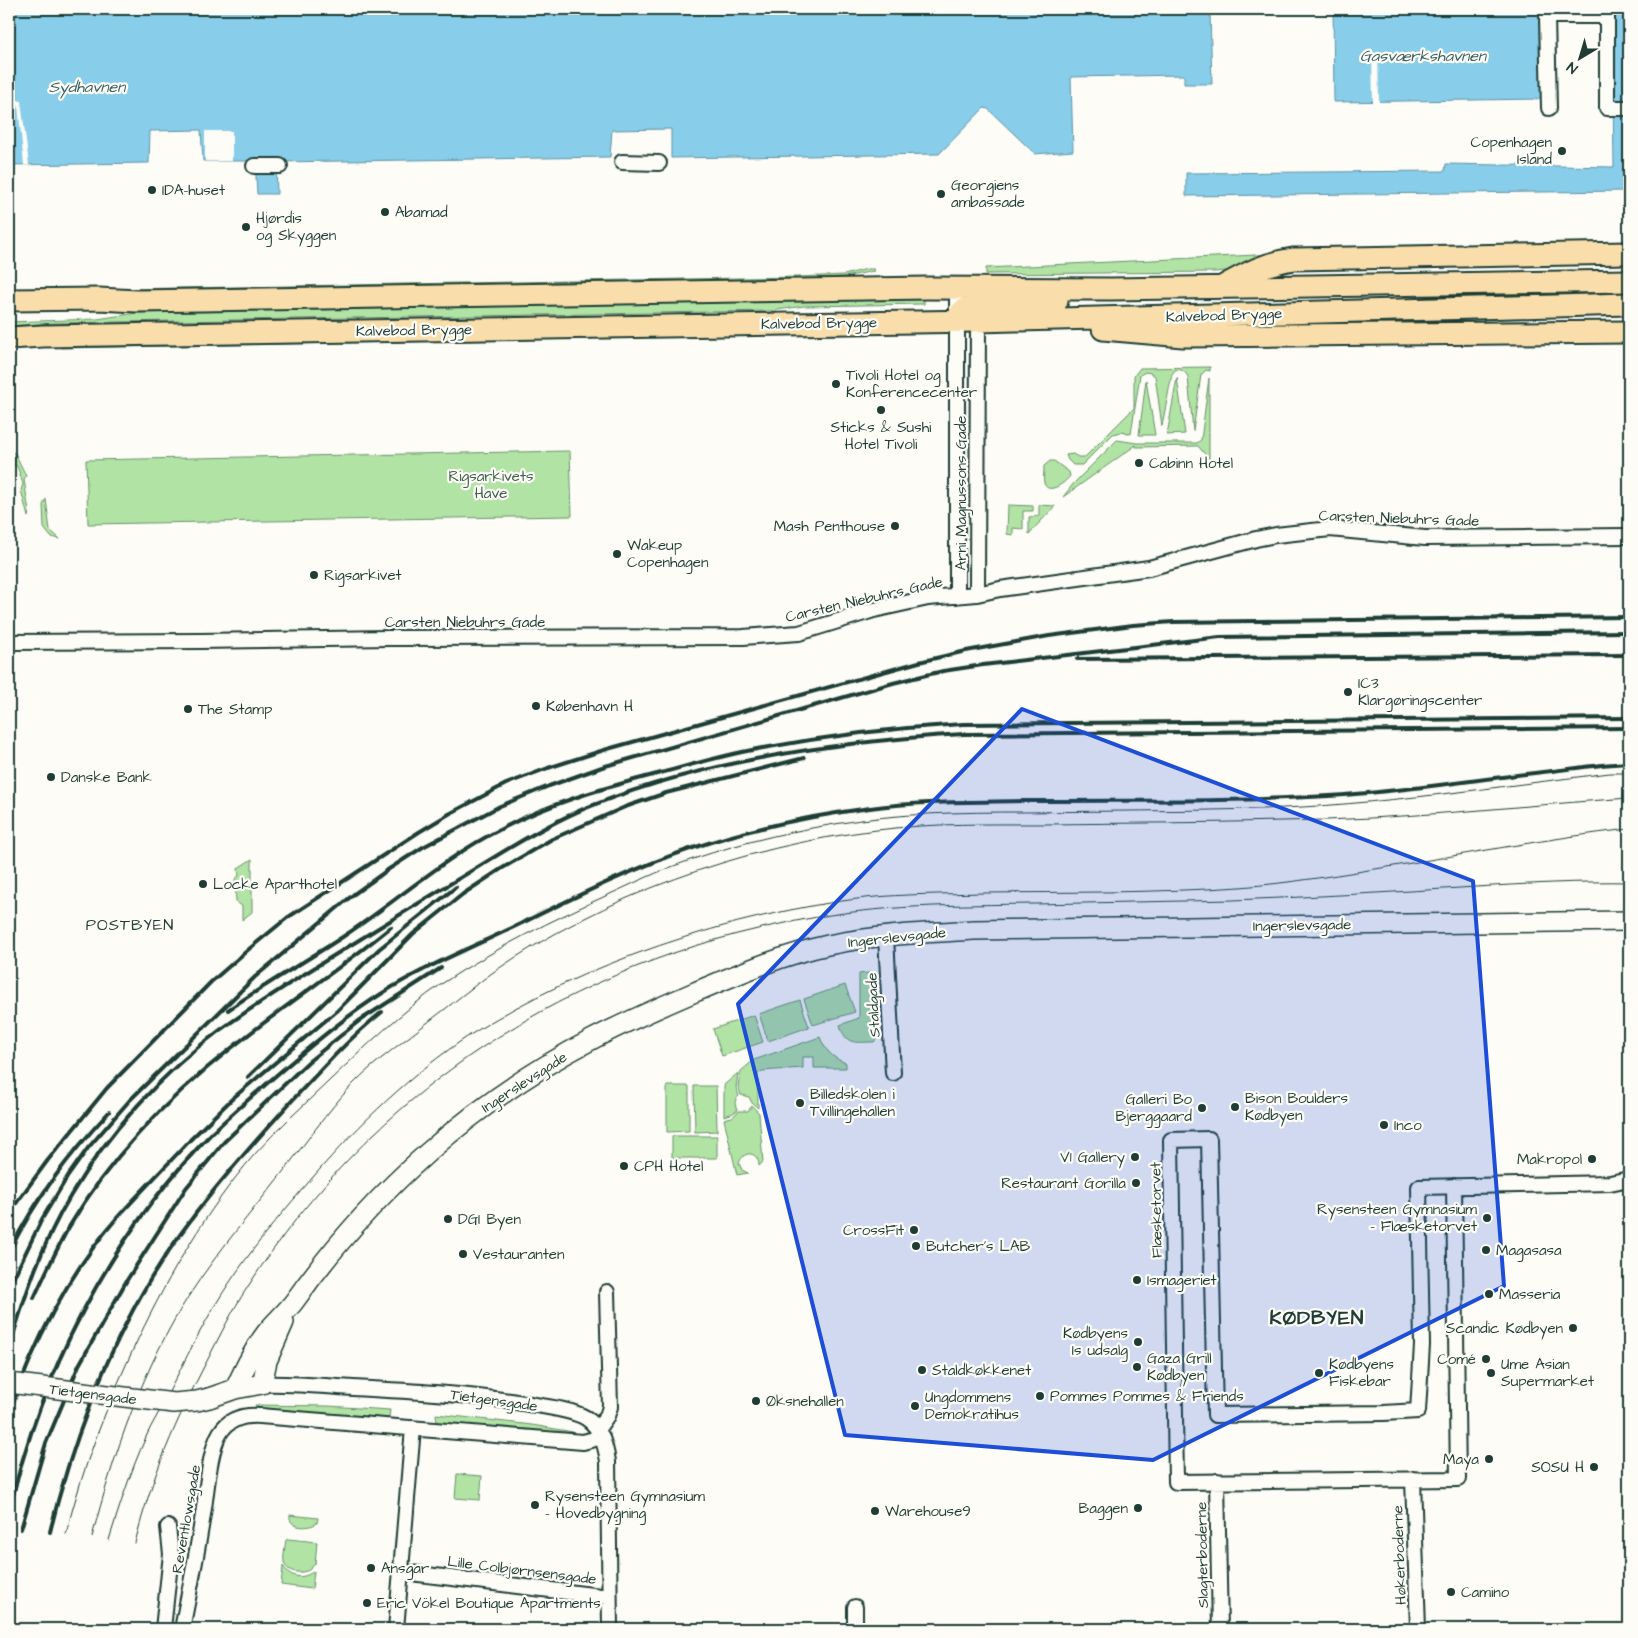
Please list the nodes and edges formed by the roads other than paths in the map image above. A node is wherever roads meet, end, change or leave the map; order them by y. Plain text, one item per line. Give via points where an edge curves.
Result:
1 (1549, 108) dead end
2 (1629, 108) edge
3 (622, 162) dead end
4 (659, 163) dead end
5 (254, 166) dead end
6 (280, 166) dead end
7 (1629, 253) edge
8 (1629, 281) edge
9 (957, 288) junction
10 (1219, 288) junction
11 (1110, 289) junction
12 (9, 300) edge
13 (1629, 304) edge
14 (970, 316) junction
15 (1033, 319) junction
16 (1629, 332) edge
17 (9, 338) edge
18 (1629, 536) edge
19 (977, 594) junction
20 (956, 596) junction
21 (9, 642) edge
22 (1629, 921) edge
23 (886, 936) junction
24 (893, 1073) dead end
25 (1629, 1179) edge
26 (1454, 1186) junction
27 (607, 1292) dead end
28 (290, 1308) junction
29 (9, 1383) edge
30 (262, 1384) junction
31 (235, 1389) junction
32 (232, 1420) joint
33 (413, 1428) junction
34 (599, 1433) junction
35 (1413, 1479) junction
36 (1217, 1481) junction
37 (168, 1528) dead end
38 (402, 1572) junction
39 (168, 1580) junction
40 (609, 1597) junction
41 (188, 1598) junction
42 (855, 1607) dead end
43 (163, 1629) edge
44 (182, 1629) edge
45 (396, 1629) edge
46 (610, 1629) edge
47 (855, 1629) edge
48 (1220, 1629) edge
49 (1418, 1629) edge

1 - 2 street via 1547,16 1607,16 1607,108
3 - 4 street
5 - 6 street
7 - 10 main road via 1294,259 1269,263
8 - 10 main road, Kalvebod Brygge
9 - 11 main road, Kalvebod Brygge
9 - 12 main road, Kalvebod Brygge via 137,301
9 - 14 street, Arni Magnussons Gade
9 - 14 street via 967,295
10 - 11 main road, Kalvebod Brygge
11 - 14 main road
13 - 15 main road, Kalvebod Brygge
14 - 15 main road, Kalvebod Brygge
14 - 17 main road, Kalvebod Brygge
14 - 19 street, Arni Magnussons Gade
14 - 20 street, Arni Magnussons Gade
15 - 16 main road via 1182,336
18 - 19 street, Carsten Niebuhrs Gade via 1425,538 1330,529 1256,539 1149,568
19 - 20 street, Carsten Niebuhrs Gade
20 - 21 street, Carsten Niebuhrs Gade via 928,598 874,610 799,633 743,637
22 - 23 street, Ingerslevsgade via 1014,929
23 - 24 street, Staldgade
23 - 28 street, Ingerslevsgade via 811,949 756,968 622,1024 540,1069 458,1127 403,1174 340,1241
25 - 26 street via 1610,1183
26 - 35 street, Flæsketorvet via 1458,1479
26 - 36 street, Flæsketorvet via 1419,1187 1422,1345 1418,1410 1215,1415 1209,1139 1171,1140 1176,1482
27 - 34 street via 610,1407
28 - 30 street, Ingerslevsgade via 267,1361
28 - 31 street, Ingerslevsgade via 257,1346
29 - 31 street, Tietgensgade, bridge via 174,1403 197,1402
30 - 31 street, Tietgensgade
30 - 34 street, Tietgensgade via 409,1391 500,1400 572,1413 586,1418
32 - 33 street, Tietgensgade via 260,1416
32 - 41 street, Reventlowsgade via 216,1442
33 - 34 street, Tietgensgade via 587,1441
33 - 38 street
34 - 40 street via 608,1461
35 - 36 street, Flæsketorvet
35 - 49 street, Høkerboderne
36 - 48 street, Slagterboderne
37 - 39 street via 171,1542
38 - 40 street, Lille Colbjørnsensgade
38 - 45 street
39 - 41 street
39 - 43 street
40 - 46 street
41 - 44 street, Reventlowsgade
42 - 47 street

